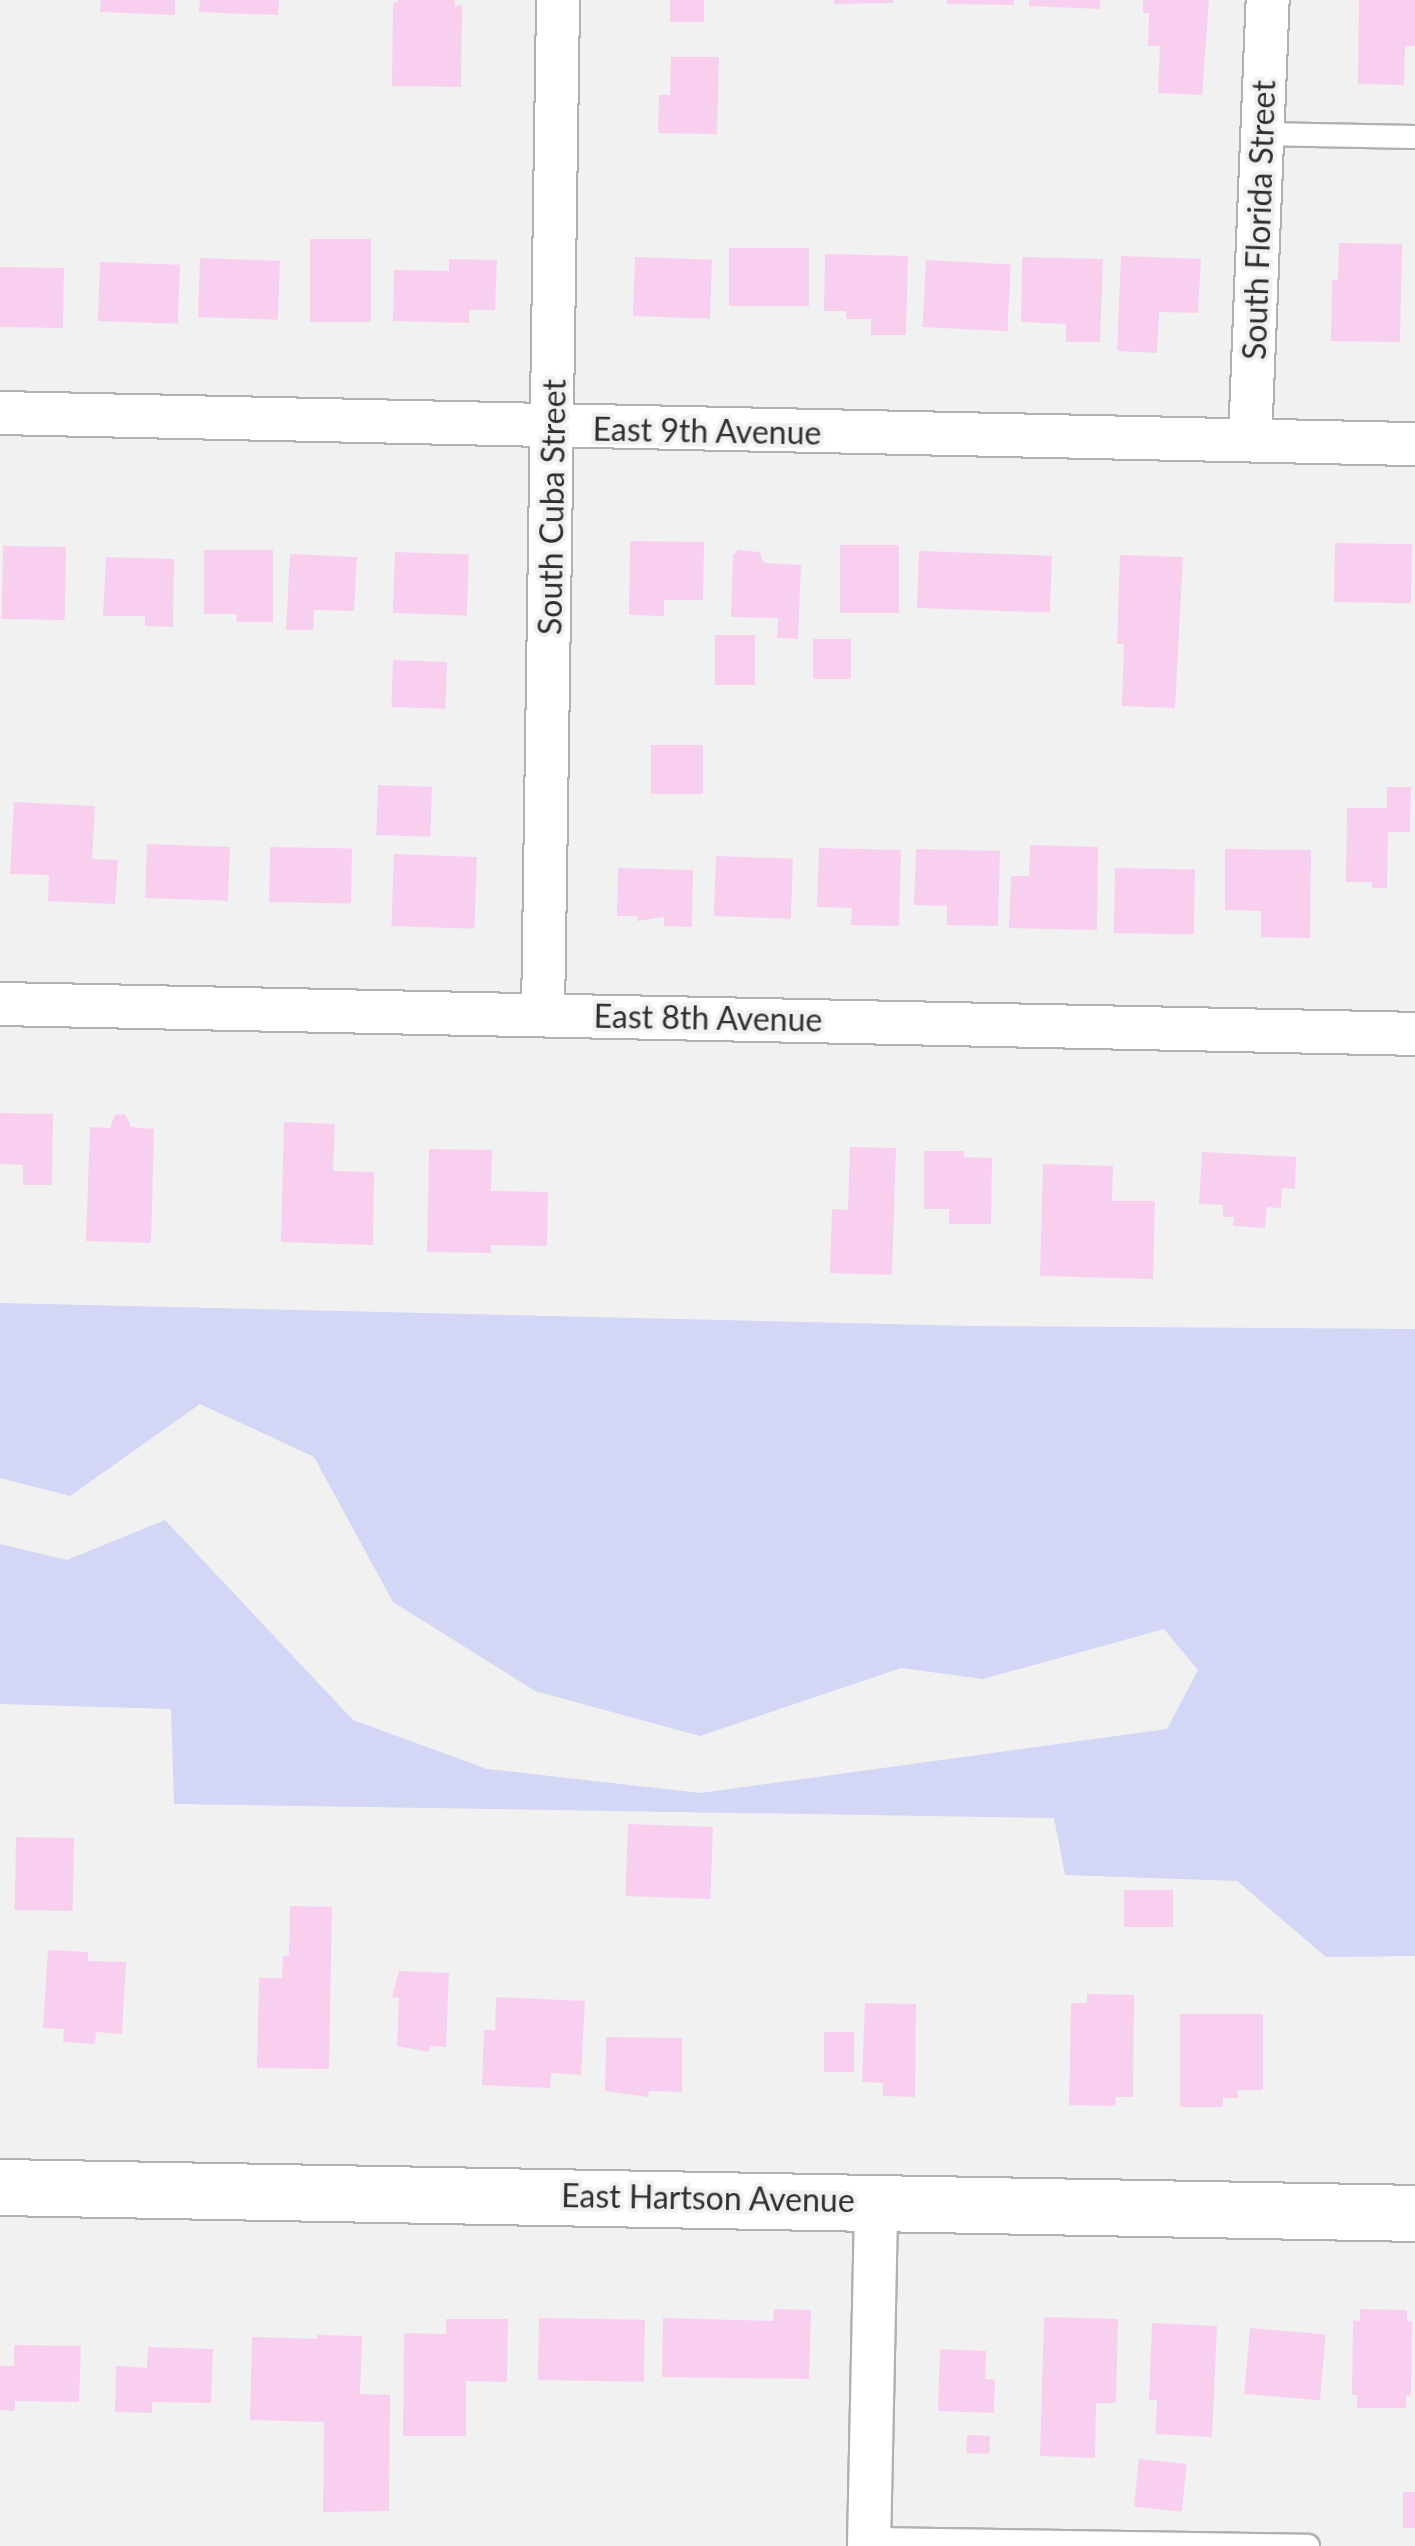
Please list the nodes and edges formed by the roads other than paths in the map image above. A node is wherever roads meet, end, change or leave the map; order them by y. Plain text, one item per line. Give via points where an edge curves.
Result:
1 (558, 0) edge
2 (1268, 0) edge
3 (1262, 134) junction
4 (1415, 137) edge
5 (0, 413) edge
6 (553, 428) junction
7 (1250, 440) junction
8 (1415, 444) edge
9 (0, 1004) edge
10 (543, 1014) junction
11 (1415, 1034) edge
12 (0, 2187) edge
13 (876, 2201) junction
14 (1415, 2213) edge
15 (869, 2542) edge
16 (1308, 2546) edge

1 - 6 street, South Cuba Street
2 - 3 street, South Florida Street
3 - 4 lane
3 - 7 street, South Florida Street
5 - 6 street, East 9th Avenue
6 - 7 street, East 9th Avenue
6 - 10 street, South Cuba Street
7 - 8 street, East 9th Avenue
9 - 10 street, East 8th Avenue
10 - 11 street, East 8th Avenue
12 - 13 street, East Hartson Avenue
13 - 14 street, East Hartson Avenue
13 - 15 street
15 - 16 lane

